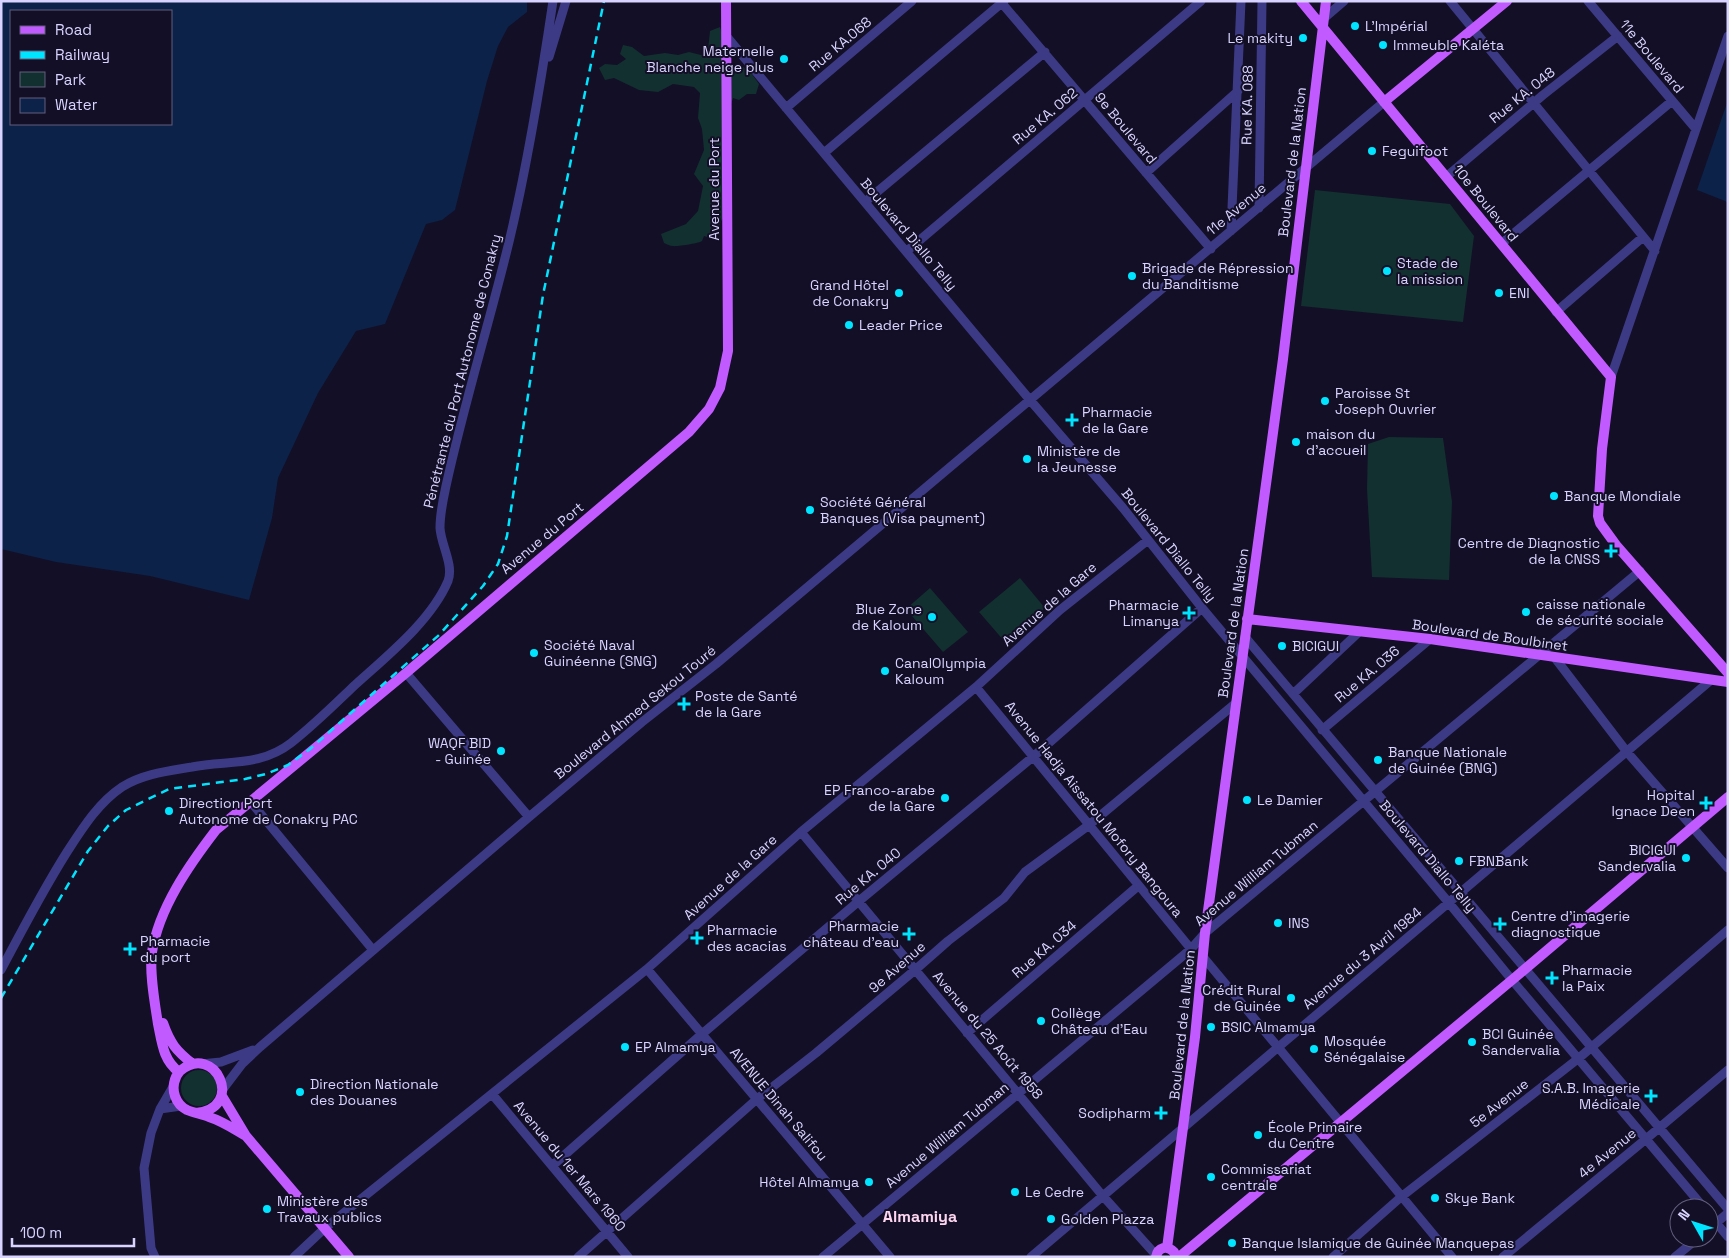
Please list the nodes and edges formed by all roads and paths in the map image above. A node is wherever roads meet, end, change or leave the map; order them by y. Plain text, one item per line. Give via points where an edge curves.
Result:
1 (553, 1) edge
2 (565, 1) edge
3 (726, 1) edge
4 (912, 1) edge
5 (1201, 1) edge
6 (1241, 1) edge
7 (1262, 1) edge
8 (1301, 1) edge
9 (1326, 1) edge
10 (1344, 1) edge
11 (1450, 1) edge
12 (1507, 1) edge
13 (1588, 1) edge
14 (1002, 2) edge
15 (1322, 22) junction
16 (1473, 29) junction
17 (1618, 36) junction
18 (1728, 36) edge
19 (728, 37) junction
20 (1045, 52) junction
21 (540, 83) junction
22 (1238, 91) junction
23 (1085, 101) junction
24 (1672, 101) junction
25 (1384, 102) junction
26 (1533, 102) junction
27 (786, 108) junction
28 (1696, 129) junction
29 (824, 153) junction
30 (1305, 169) junction
31 (1589, 170) junction
32 (1146, 172) junction
33 (1446, 177) junction
34 (865, 202) junction
35 (1259, 208) junction
36 (1231, 231) junction
37 (1643, 237) junction
38 (1501, 244) junction
39 (1211, 249) junction
40 (907, 251) junction
41 (1655, 251) junction
42 (1556, 312) junction
43 (1611, 377) junction
44 (1030, 400) junction
45 (1148, 540) junction
46 (1640, 571) junction
47 (1202, 608) junction
48 (1247, 619) junction
49 (1359, 632) junction
50 (1245, 637) junction
51 (1430, 639) junction
52 (1242, 655) junction
53 (1540, 655) junction
54 (1555, 658) junction
55 (406, 673) junction
56 (1728, 673) edge
57 (1712, 680) junction
58 (1728, 682) edge
59 (976, 687) junction
60 (1293, 694) junction
61 (1236, 703) junction
62 (1322, 730) junction
63 (1627, 752) junction
64 (1034, 756) junction
65 (1376, 792) junction
66 (1728, 797) edge
67 (1363, 800) junction
68 (250, 801) junction
69 (529, 817) junction
70 (1089, 825) junction
71 (1692, 827) junction
72 (801, 832) junction
73 (1728, 868) edge
74 (1138, 886) junction
75 (1461, 893) junction
76 (859, 901) junction
77 (1449, 902) junction
78 (1728, 930) edge
79 (1205, 933) junction
80 (1191, 948) junction
81 (373, 950) junction
82 (1204, 958) junction
83 (1526, 968) junction
84 (647, 969) junction
85 (1, 970) edge
86 (915, 970) junction
87 (1512, 980) junction
88 (154, 998) junction
89 (968, 1033) junction
90 (702, 1034) junction
91 (260, 1047) junction
92 (1277, 1048) junction
93 (1591, 1048) junction
94 (1579, 1058) junction
95 (197, 1064) junction
96 (1728, 1070) edge
97 (179, 1072) junction
98 (174, 1085) junction
99 (222, 1092) junction
100 (1018, 1093) junction
101 (492, 1094) junction
102 (757, 1099) junction
103 (181, 1106) junction
104 (160, 1109) junction
105 (196, 1113) junction
106 (1340, 1124) junction
107 (1184, 1127) junction
108 (1660, 1128) junction
109 (246, 1136) junction
110 (1646, 1139) junction
111 (552, 1166) junction
112 (1102, 1195) junction
113 (1401, 1196) junction
114 (1696, 1198) edge
115 (1728, 1209) edge
116 (862, 1224) junction
117 (325, 1228) junction
118 (607, 1232) junction
119 (1167, 1248) junction
120 (1686, 1248) edge
121 (1156, 1256) edge
122 (155, 1257) edge
123 (294, 1257) edge
124 (349, 1257) edge
125 (578, 1257) edge
126 (628, 1257) edge
127 (824, 1257) edge
128 (890, 1257) edge
129 (1031, 1257) edge
130 (1178, 1257) edge
131 (1333, 1257) edge
132 (1452, 1257) edge
133 (1503, 1257) edge
134 (1675, 1257) edge

1 - 21 street
2 - 21 street
3 - 19 main road, Avenue du Port
4 - 27 street, Rue KA.068
5 - 23 street, Rue KA. 062
6 - 22 street
7 - 35 street, Rue KA. 088
8 - 15 main road, 10e Boulevard
9 - 15 main road, Boulevard de la Nation
10 - 15 street
11 - 16 street
12 - 16 main road, 11e Avenue
13 - 17 street, 11e Boulevard
14 - 20 street, 9e Boulevard
14 - 29 street
15 - 25 main road, 10e Boulevard
15 - 30 main road, Boulevard de la Nation
16 - 25 main road, 11e Avenue
16 - 26 street
17 - 24 street, 11e Boulevard
17 - 26 street, Rue KA. 048
18 - 28 street
19 - 27 street, Boulevard Diallo Telly
19 - 55 main road, Avenue du Port via 728,351 720,388 710,409 689,432
20 - 23 street, 9e Boulevard
20 - 34 street
21 - 85 street, Pénétrante du Port Autonome de Conakry via 509,240 440,515 442,544 450,567 450,578 430,612 388,655 288,745 267,756 242,763 196,766 141,777 105,800 79,833 43,890
22 - 32 street
22 - 36 street
23 - 32 street, 9e Boulevard
23 - 40 street, Rue KA. 062
24 - 28 street, 11e Boulevard
24 - 31 street
25 - 30 street, 11e Avenue
25 - 33 main road, 10e Boulevard
26 - 31 street
26 - 33 street, Rue KA. 048
27 - 29 street, Boulevard Diallo Telly
28 - 41 street
29 - 34 street, Boulevard Diallo Telly
30 - 35 street, 11e Avenue
30 - 48 main road, Boulevard de la Nation
31 - 37 street
31 - 38 street
32 - 39 street, 9e Boulevard
33 - 38 main road, 10e Boulevard
34 - 40 street, Boulevard Diallo Telly
35 - 36 street, 11e Avenue
36 - 39 street, 11e Avenue
37 - 41 street
37 - 42 street
38 - 42 main road, 10e Boulevard
39 - 44 street, 11e Avenue
40 - 44 street, Boulevard Diallo Telly
41 - 43 street
42 - 43 main road, 10e Boulevard
43 - 46 main road via 1598,516 1604,530
44 - 45 street, Boulevard Diallo Telly
44 - 69 street, Boulevard Ahmed Sekou Touré
45 - 47 street, Boulevard Diallo Telly
45 - 59 street, Avenue de la Gare via 1060,610
46 - 53 street, Avenue William Tubman
46 - 56 main road
47 - 52 street, Boulevard Diallo Telly
47 - 64 street, Rue KA. 040
48 - 49 main road, Boulevard de Boulbinet
48 - 50 main road, Boulevard de la Nation
49 - 51 main road, Boulevard de Boulbinet
49 - 60 street
50 - 52 main road, Boulevard de la Nation
50 - 60 street, Boulevard Diallo Telly
51 - 53 main road, Boulevard de Boulbinet
51 - 62 street, Rue KA. 036
52 - 61 main road, Boulevard de la Nation
52 - 67 street, Boulevard Diallo Telly
53 - 54 main road, Boulevard de Boulbinet
53 - 65 street, Avenue William Tubman
54 - 57 main road, Boulevard de Boulbinet
54 - 63 street
55 - 68 main road, Avenue du Port
55 - 69 street
57 - 58 main road, Boulevard de Boulbinet
57 - 63 street, Avenue du 3 Avril 1984
59 - 64 street, Avenue Hadja Aissatou Mofory Bangoura
59 - 72 street, Avenue de la Gare
60 - 62 street, Boulevard Diallo Telly
61 - 70 street, 9e Avenue
61 - 79 main road, Boulevard de la Nation
62 - 65 street, Boulevard Diallo Telly
63 - 71 street
63 - 75 street, Avenue du 3 Avril 1984
64 - 70 street, Avenue Hadja Aissatou Mofory Bangoura
64 - 76 street, Rue KA. 040
65 - 67 street, Avenue William Tubman
65 - 75 street, Boulevard Diallo Telly
66 - 71 main road
67 - 77 street, Boulevard Diallo Telly
67 - 79 street, Avenue William Tubman
68 - 81 street
68 - 88 main road, Avenue du Port via 216,830 179,884 160,923 152,953
69 - 81 street, Boulevard Ahmed Sekou Touré
70 - 74 street, Avenue Hadja Aissatou Mofory Bangoura
70 - 86 street, 9e Avenue via 1025,872 1004,898
71 - 73 street
71 - 83 main road
72 - 76 street, Avenue du 25 Août 1958
72 - 84 street, Avenue de la Gare
74 - 80 street, Avenue Hadja Aissatou Mofory Bangoura
74 - 89 street, Rue KA. 034
75 - 77 street, Avenue du 3 Avril 1984
75 - 83 street, Boulevard Diallo Telly
76 - 86 street, Avenue du 25 Août 1958
76 - 90 street, Rue KA. 040
77 - 87 street, Boulevard Diallo Telly
77 - 92 street, Avenue du 3 Avril 1984
78 - 93 street, 5e Avenue
79 - 80 street, Avenue William Tubman
79 - 82 main road, Boulevard de la Nation
80 - 100 street, Avenue William Tubman
81 - 91 street, Boulevard Ahmed Sekou Touré
82 - 92 street
82 - 107 main road, Boulevard de la Nation
83 - 87 main road
83 - 93 street, Boulevard Diallo Telly
84 - 90 street, AVENUE Dinah Salifou
84 - 101 street, Avenue de la Gare
86 - 89 street, Avenue du 25 Août 1958
86 - 102 street, 9e Avenue
87 - 94 street, Boulevard Diallo Telly
87 - 106 main road
88 - 95 main road, Avenue du Port via 178,1053
88 - 97 main road, Avenue du Port via 163,1048 168,1061
89 - 100 street, Avenue du 25 Août 1958
90 - 102 street, AVENUE Dinah Salifou
90 - 111 street, Rue KA. 040
91 - 95 street, Boulevard Ahmed Sekou Touré via 221,1062
91 - 99 street, Boulevard Ahmed Sekou Touré via 242,1064
92 - 106 street
92 - 107 street, Avenue du 3 Avril 1984
93 - 94 street, 5e Avenue
93 - 108 street, Boulevard Diallo Telly
94 - 110 street, Boulevard Diallo Telly
94 - 113 street, 5e Avenue
95 - 97 main road via 186,1066
95 - 99 main road via 214,1070 219,1076
96 - 108 street, 4e Avenue
97 - 98 main road
98 - 103 main road
98 - 104 street
99 - 105 main road via 212,1108
99 - 109 main road
100 - 112 street, Avenue du 25 Août 1958
100 - 116 street, Avenue William Tubman
101 - 111 street, Avenue du 1er Mars 1960
101 - 117 street, Avenue de la Gare
102 - 116 street, AVENUE Dinah Salifou
102 - 118 street, 9e Avenue
103 - 104 street
103 - 105 main road
104 - 122 street via 147,1147 144,1168 151,1248
105 - 109 main road via 211,1117
106 - 113 street
106 - 130 main road
107 - 112 street, Avenue du 3 Avril 1984
107 - 119 main road, Boulevard de la Nation
108 - 110 street, 4e Avenue
108 - 115 street, Boulevard Diallo Telly
109 - 117 main road
110 - 114 street, Boulevard Diallo Telly
110 - 133 street, 4e Avenue
111 - 118 street, Avenue du 1er Mars 1960
112 - 121 street, Avenue du 25 Août 1958
112 - 129 street, Avenue du 3 Avril 1984
113 - 131 street, 5e Avenue
113 - 132 street
116 - 127 street, Avenue William Tubman
116 - 128 street, AVENUE Dinah Salifou
117 - 123 street, Avenue de la Gare
117 - 124 main road
118 - 125 street, 9e Avenue
118 - 126 street, Avenue du 1er Mars 1960
119 - 121 main road via 1160,1248
119 - 130 main road
120 - 134 street

